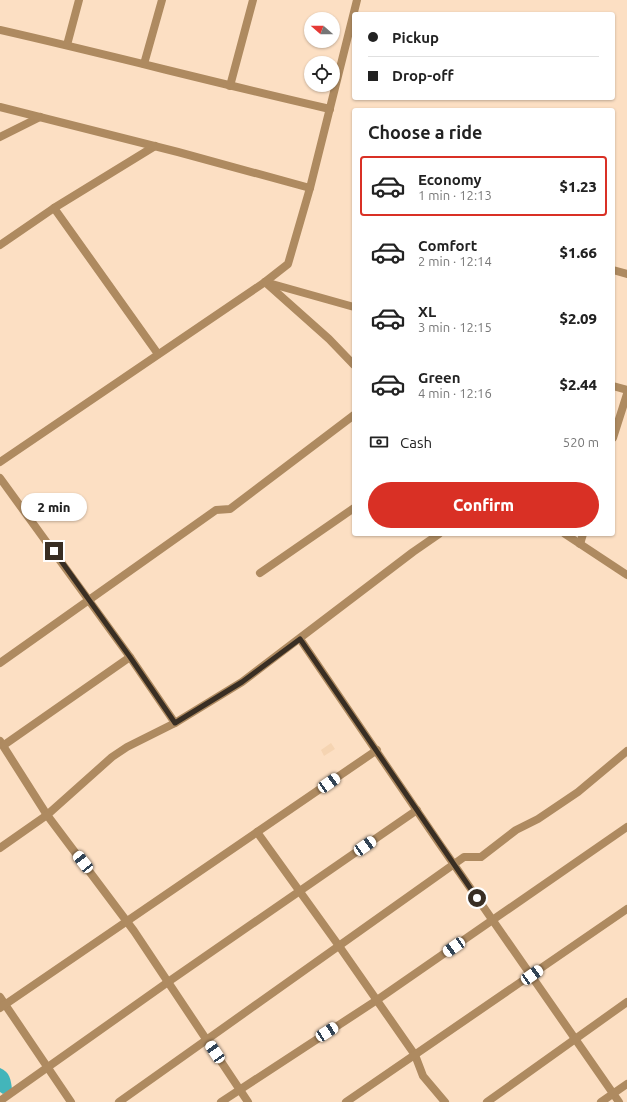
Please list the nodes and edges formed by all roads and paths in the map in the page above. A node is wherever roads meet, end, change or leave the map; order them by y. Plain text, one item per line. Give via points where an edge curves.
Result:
1 (79, 0) edge
2 (162, 0) edge
3 (253, 0) edge
4 (357, 0) edge
5 (354, 12) edge
6 (352, 20) edge
7 (0, 30) edge
8 (67, 45) junction
9 (144, 64) junction
10 (230, 86) junction
11 (0, 107) edge
12 (330, 109) junction
13 (40, 117) junction
14 (0, 137) edge
15 (155, 146) junction
16 (310, 188) junction
17 (54, 208) junction
18 (0, 245) edge
19 (615, 271) edge
20 (627, 274) edge
21 (265, 282) junction
22 (352, 305) edge
23 (158, 354) junction
24 (352, 363) edge
25 (615, 387) edge
26 (627, 390) edge
27 (627, 394) edge
28 (352, 417) edge
29 (615, 432) edge
30 (0, 462) edge
31 (0, 478) edge
32 (352, 509) edge
33 (436, 536) edge
34 (568, 536) edge
35 (582, 536) edge
36 (580, 544) junction
37 (260, 573) dead end
38 (627, 575) edge
39 (89, 600) junction
40 (300, 639) junction
41 (130, 657) junction
42 (0, 663) edge
43 (175, 723) junction
44 (2, 743) edge
45 (377, 750) junction
46 (627, 751) edge
47 (417, 810) junction
48 (47, 815) junction
49 (627, 827) edge
50 (257, 832) junction
51 (0, 848) edge
52 (454, 864) junction
53 (300, 891) junction
54 (627, 909) edge
55 (127, 920) junction
56 (493, 920) junction
57 (339, 946) junction
58 (532, 975) junction
59 (168, 982) junction
60 (0, 997) edge
61 (377, 1000) junction
62 (627, 1002) edge
63 (3, 1006) edge
64 (576, 1038) junction
65 (207, 1040) junction
66 (415, 1055) junction
67 (48, 1067) junction
68 (627, 1084) edge
69 (240, 1089) junction
70 (614, 1093) junction
71 (0, 1101) edge
72 (71, 1102) edge
73 (119, 1102) edge
74 (221, 1102) edge
75 (248, 1102) edge
76 (346, 1102) edge
77 (445, 1102) edge
78 (487, 1102) edge
79 (601, 1102) edge
80 (619, 1102) edge

1 - 8 street
2 - 9 street
3 - 10 street
4 - 5 street
6 - 12 street
7 - 8 street
8 - 9 street
9 - 10 street
10 - 12 street
11 - 13 street
12 - 16 street
13 - 14 street
13 - 15 street
15 - 16 street
15 - 17 street
16 - 21 street via 288,264
17 - 18 street
17 - 23 street
19 - 20 street
21 - 22 street
21 - 23 street
21 - 24 street
23 - 30 street
25 - 26 street
27 - 29 street
28 - 39 street via 230,510 216,510
31 - 39 street
32 - 37 street
33 - 40 street
34 - 36 street
35 - 36 street
36 - 38 street
39 - 41 street
39 - 42 street
40 - 43 street via 242,682
40 - 45 street
41 - 43 street
41 - 44 street
43 - 48 street via 127,747
44 - 48 street
45 - 47 street
45 - 50 street
46 - 52 street via 578,792 538,819 516,830 480,857 464,858
47 - 52 street
47 - 53 street
48 - 51 street
48 - 55 street
49 - 56 street
50 - 53 street
50 - 55 street
52 - 56 street
52 - 57 street
53 - 57 street
53 - 59 street
54 - 58 street
55 - 59 street
55 - 63 street
56 - 58 street
56 - 61 street
57 - 61 street
57 - 65 street
58 - 64 street
58 - 66 street
59 - 65 street
59 - 67 street
60 - 63 street
61 - 66 street
61 - 69 street
62 - 64 street
63 - 67 street
64 - 70 street
64 - 78 street
65 - 69 street
65 - 73 street
66 - 76 street
66 - 77 street via 423,1076
67 - 71 street
67 - 72 street
68 - 70 street
69 - 74 street
69 - 75 street
70 - 79 street
70 - 80 street

